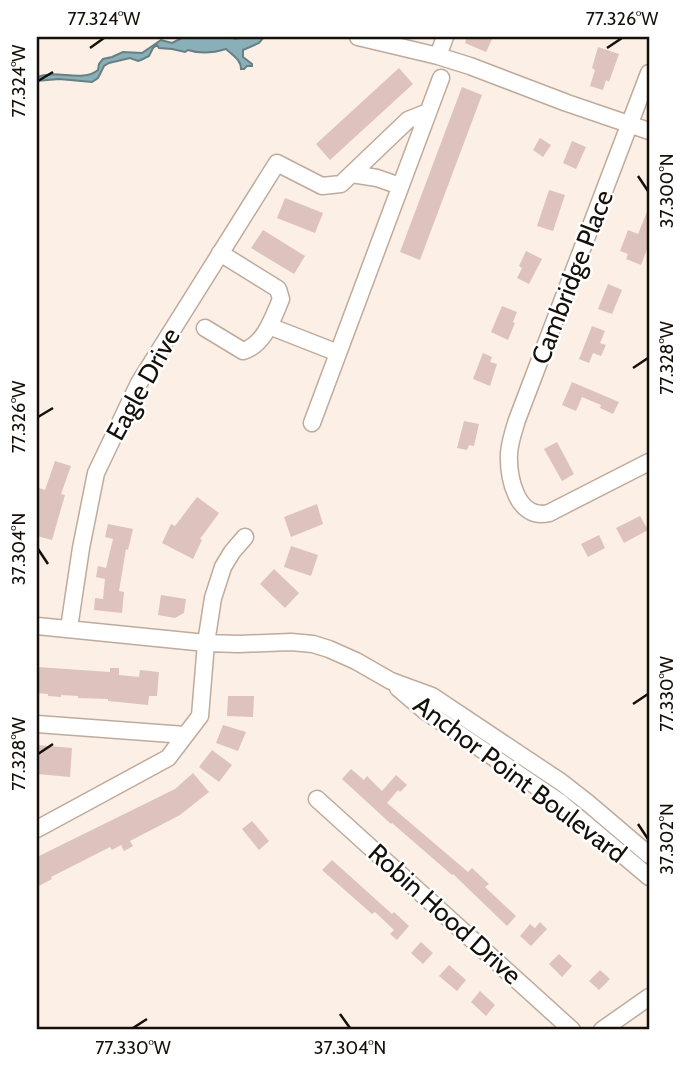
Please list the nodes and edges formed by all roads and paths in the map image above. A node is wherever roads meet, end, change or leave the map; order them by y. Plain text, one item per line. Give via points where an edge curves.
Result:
1 (358, 37) edge
2 (445, 37) edge
3 (439, 56) junction
4 (649, 73) edge
5 (441, 78) dead end
6 (428, 112) junction
7 (629, 124) junction
8 (649, 131) edge
9 (352, 174) junction
10 (401, 186) junction
11 (220, 253) junction
12 (269, 327) junction
13 (205, 328) dead end
14 (338, 353) junction
15 (312, 423) dead end
16 (649, 462) edge
17 (245, 537) dead end
18 (37, 626) edge
19 (69, 628) junction
20 (206, 643) junction
21 (391, 681) junction
22 (37, 724) edge
23 (185, 735) junction
24 (317, 799) dead end
25 (37, 829) edge
26 (649, 855) edge
27 (649, 877) edge
28 (649, 997) edge
29 (572, 1030) edge
30 (602, 1030) edge

1 - 3 street
2 - 3 street
3 - 7 street
4 - 7 street, Cambridge Place
5 - 6 street
6 - 9 street via 408,120
6 - 10 street
7 - 8 street
7 - 16 street, Cambridge Place via 517,420 509,465 517,498 533,513 543,514
9 - 10 street
9 - 11 street, Eagle Drive via 341,184 321,186 276,163
10 - 14 street
11 - 12 street via 278,289 281,299
11 - 19 street, Eagle Drive via 139,383 96,472
12 - 13 street via 253,349 243,351
12 - 14 street
14 - 15 street
17 - 20 street via 223,567
18 - 19 street, Anchor Point Boulevard
19 - 20 street, Anchor Point Boulevard
20 - 21 street, Anchor Point Boulevard via 313,644
20 - 23 street via 200,716
21 - 26 street, Anchor Point Boulevard via 432,696 498,740 588,803
21 - 27 street, Anchor Point Boulevard via 425,711 561,803
22 - 23 street
23 - 25 street via 167,758
24 - 29 street, Robin Hood Drive
28 - 30 street

